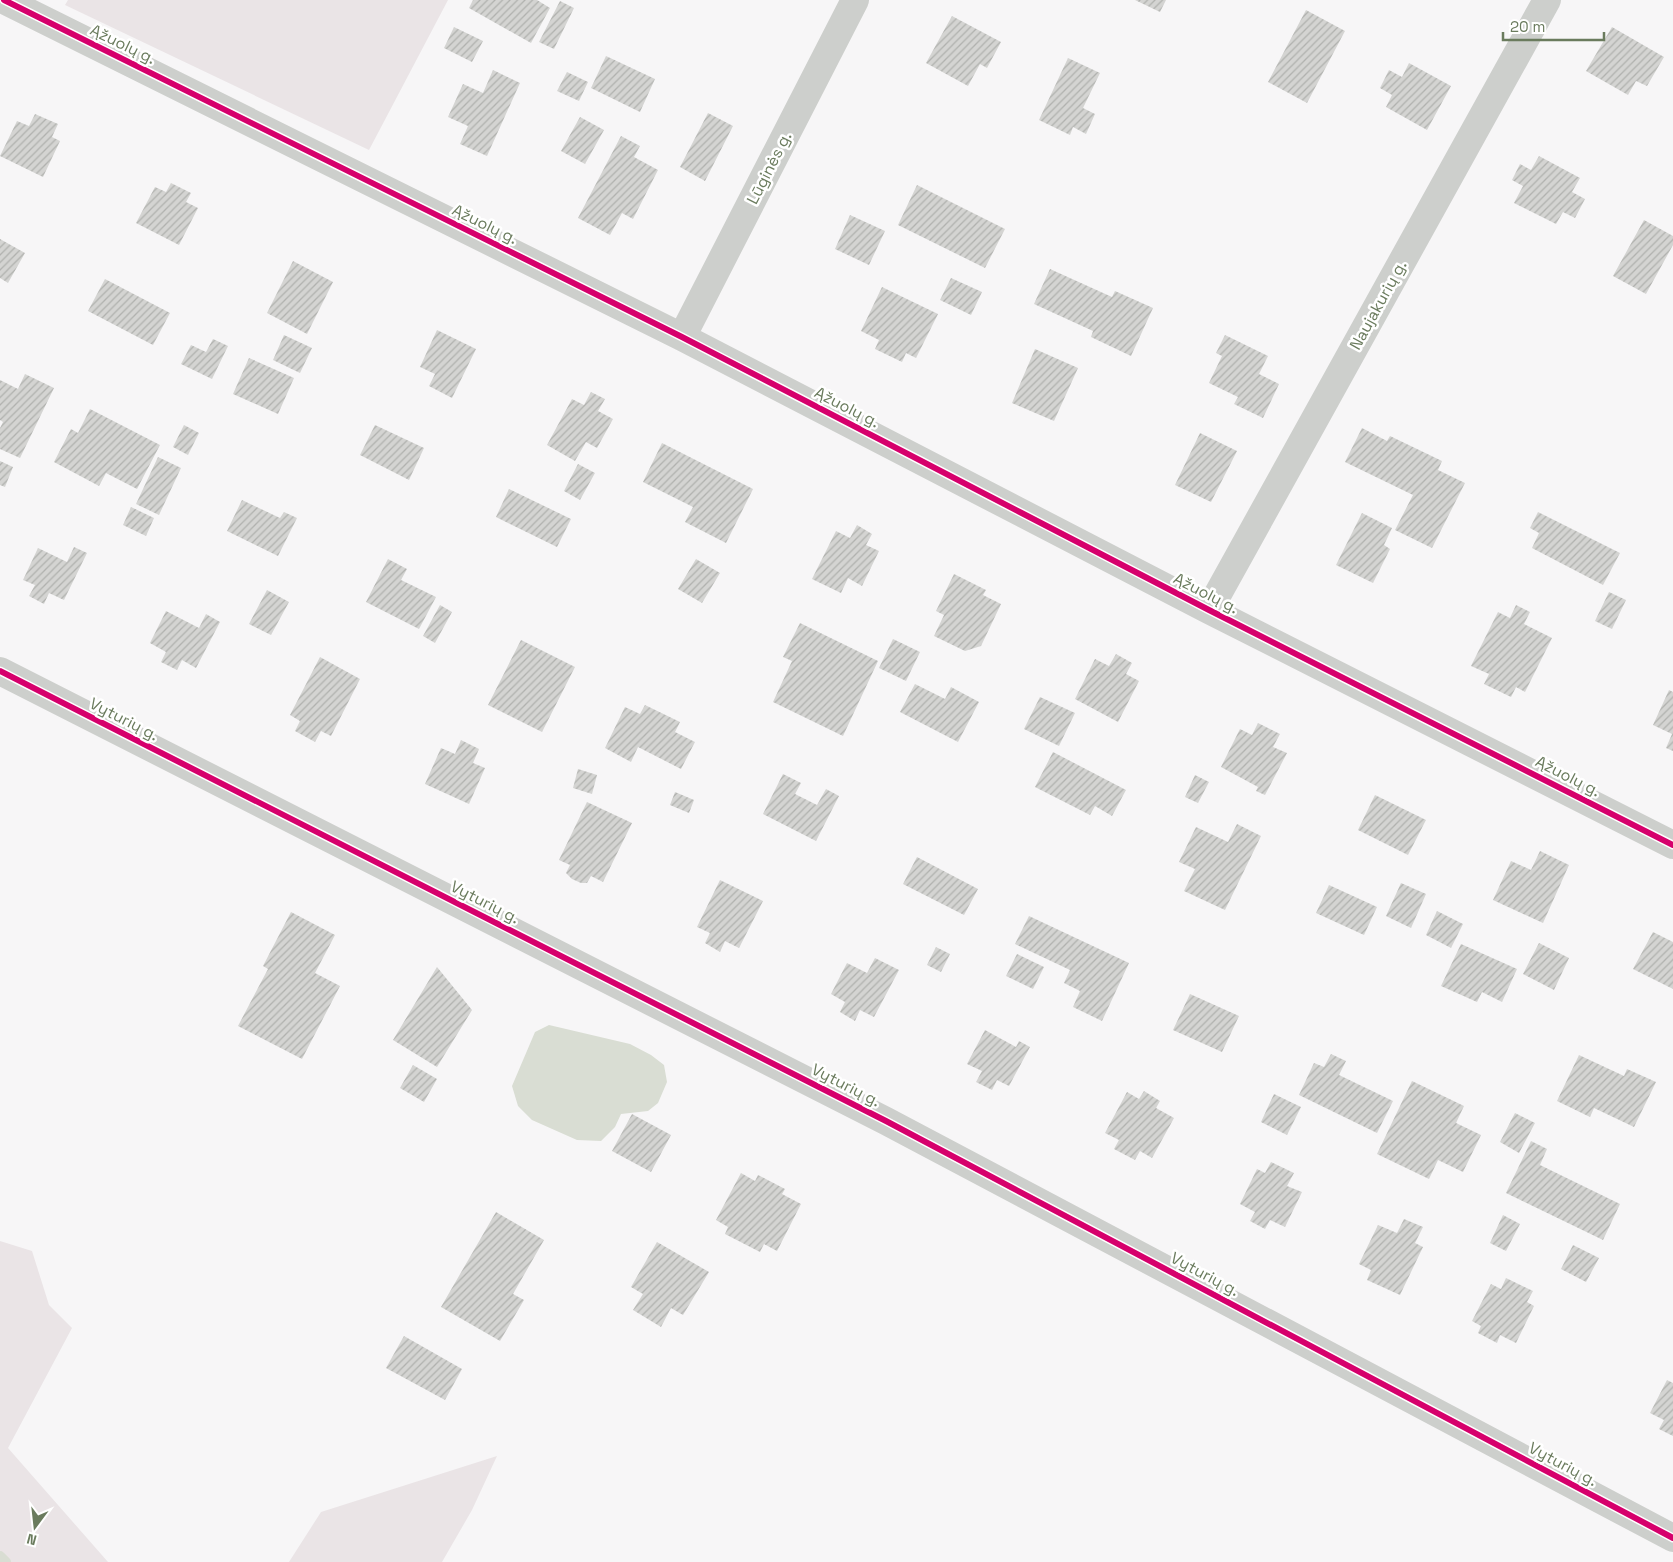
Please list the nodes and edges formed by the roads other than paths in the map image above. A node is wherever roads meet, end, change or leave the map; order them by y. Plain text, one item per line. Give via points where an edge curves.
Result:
1 (4, 0) edge
2 (855, 0) edge
3 (1547, 0) edge
4 (682, 337) junction
5 (1209, 610) junction
6 (0, 671) edge
7 (1673, 845) edge
8 (1673, 1538) edge

1 - 4 street, Ąžuolų g.
2 - 4 street, Lūginės g.
3 - 5 street, Naujakurių g.
4 - 5 street, Ąžuolų g.
5 - 7 street, Ąžuolų g.
6 - 8 street, Vyturių g. via 886,1121

